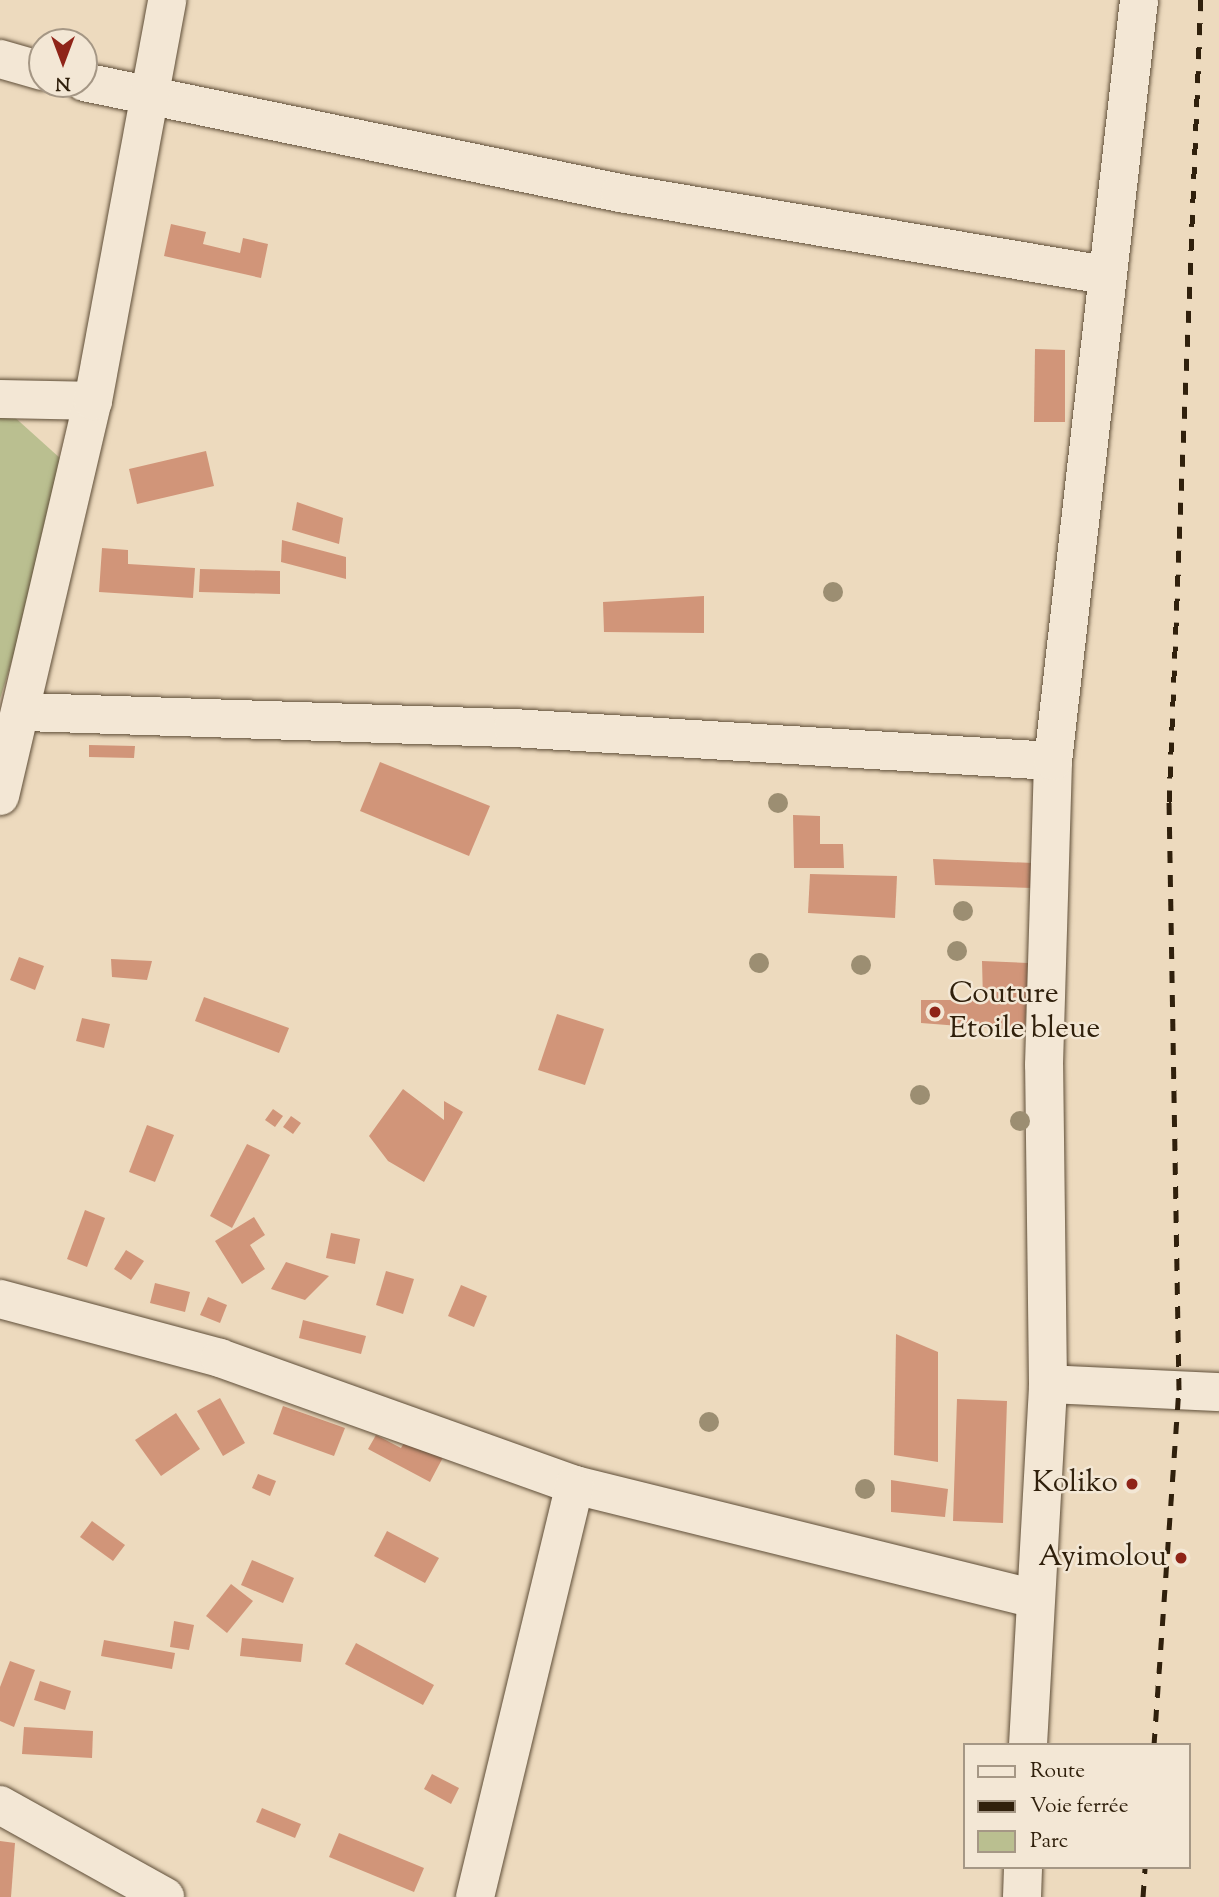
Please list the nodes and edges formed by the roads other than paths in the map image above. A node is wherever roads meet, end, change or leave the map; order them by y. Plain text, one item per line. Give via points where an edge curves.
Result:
1 (167, 0) edge
2 (1139, 0) edge
3 (0, 59) edge
4 (28, 67) edge
5 (98, 86) edge
6 (147, 99) junction
7 (1107, 275) junction
8 (0, 399) edge
9 (93, 401) junction
10 (25, 712) junction
11 (1053, 761) junction
12 (0, 796) edge
13 (0, 1299) edge
14 (1048, 1384) junction
15 (1219, 1392) edge
16 (575, 1485) junction
17 (1034, 1599) junction
18 (1028, 1743) edge
19 (0, 1805) edge
20 (1023, 1869) edge
21 (165, 1897) edge
22 (475, 1897) edge
23 (1021, 1897) edge

1 - 6 street
2 - 7 street
3 - 4 street
5 - 6 street
6 - 7 street via 620,193
6 - 9 street
7 - 11 street
8 - 9 street
9 - 10 street
10 - 11 street via 513,728
10 - 12 street
11 - 14 street via 1044,1065
13 - 16 street via 220,1358
14 - 15 street
14 - 17 street
16 - 17 street
16 - 22 street
17 - 18 street
19 - 21 street
20 - 23 street

